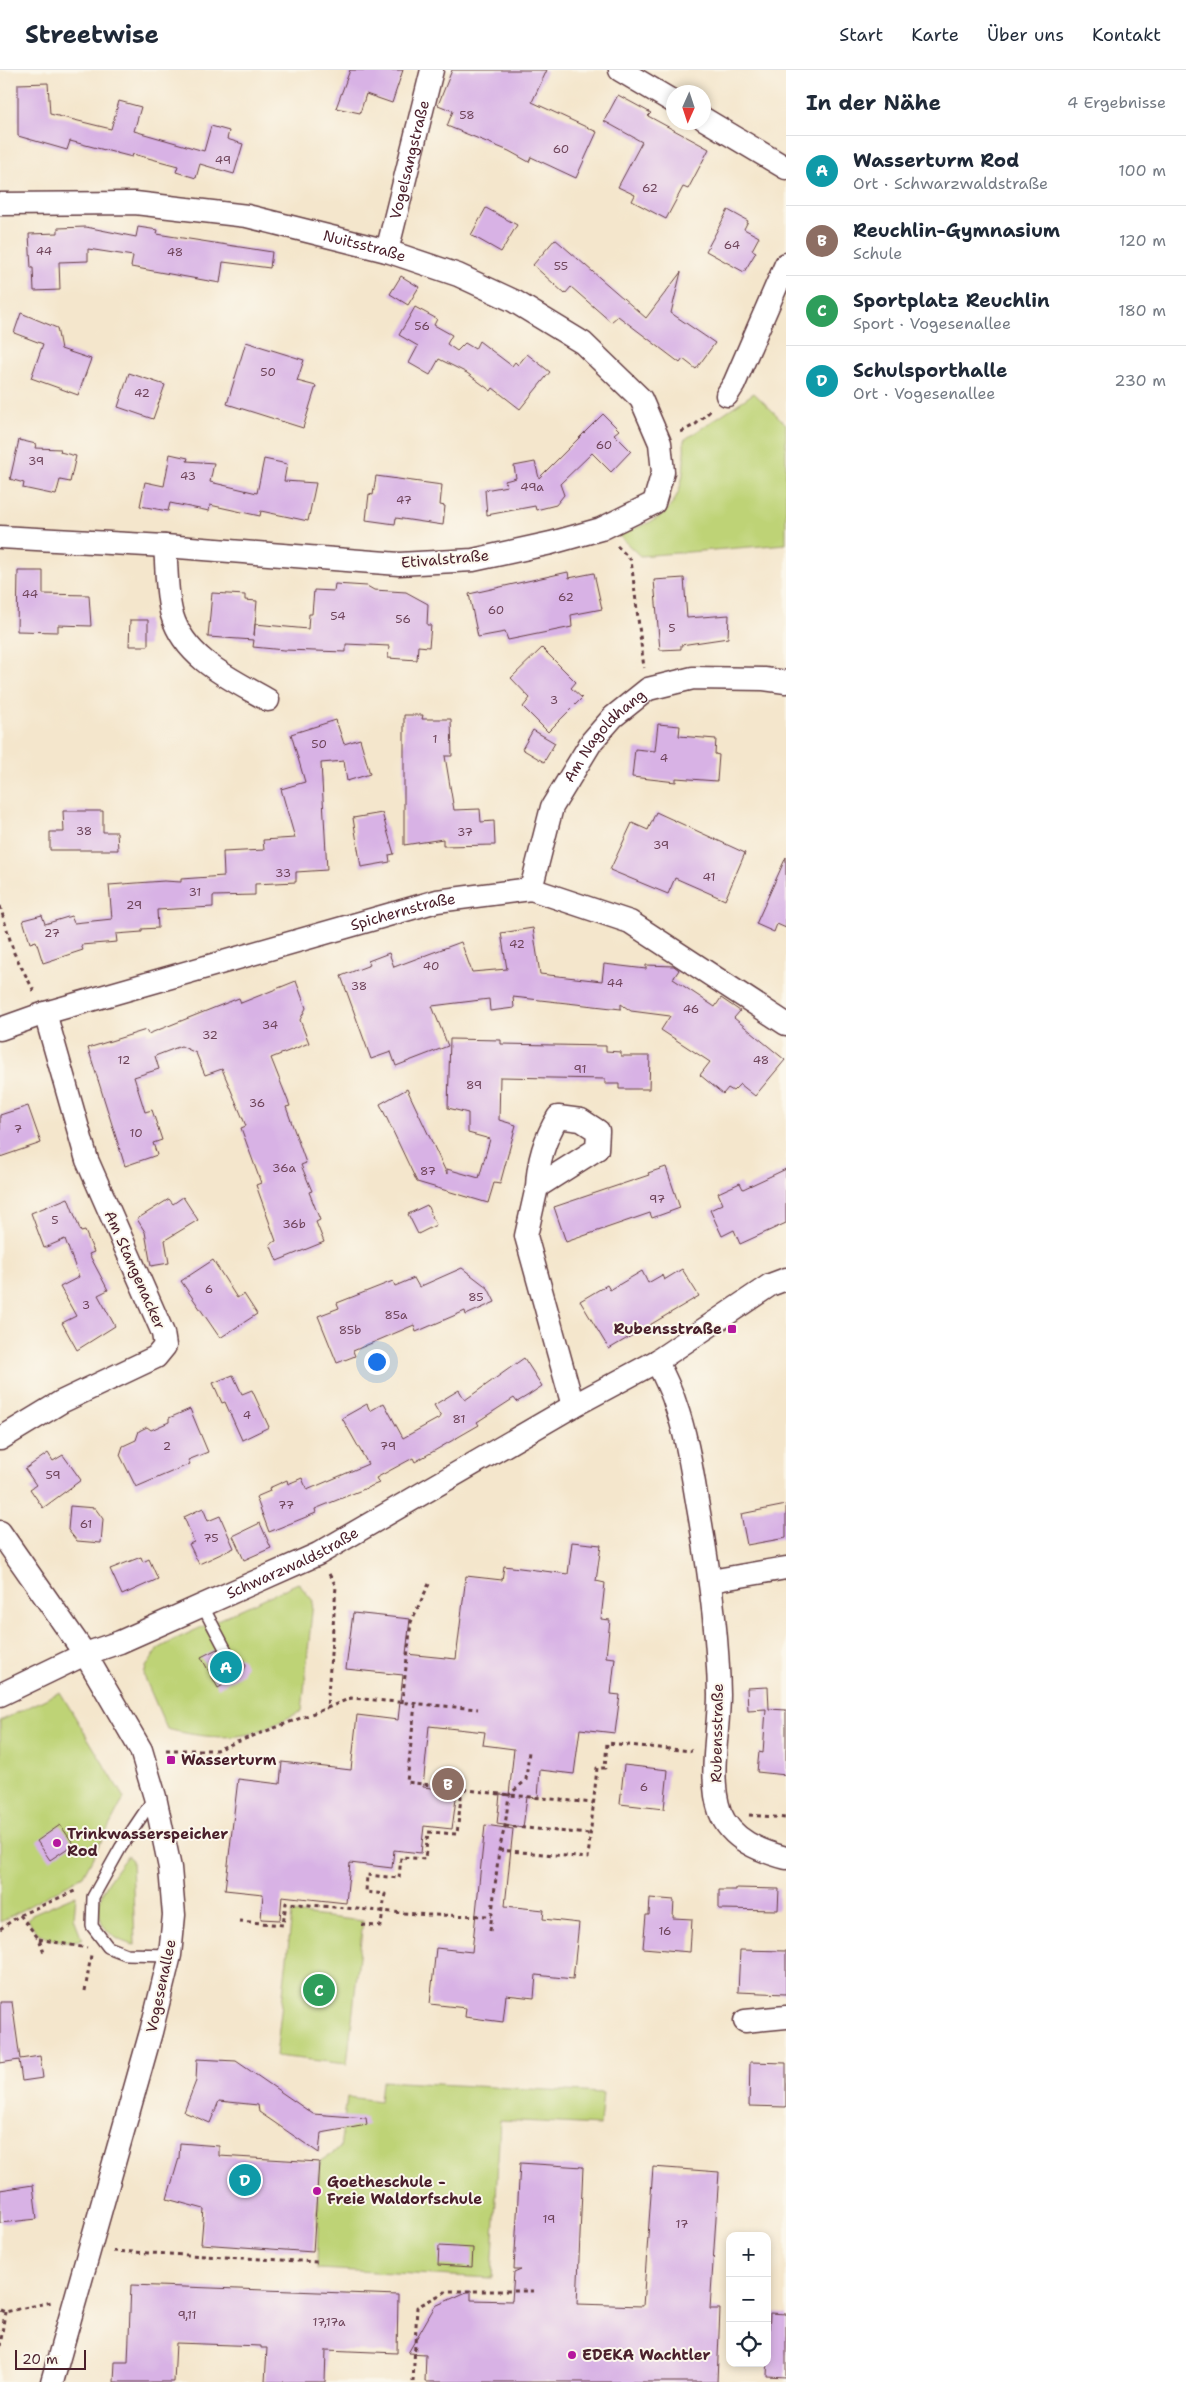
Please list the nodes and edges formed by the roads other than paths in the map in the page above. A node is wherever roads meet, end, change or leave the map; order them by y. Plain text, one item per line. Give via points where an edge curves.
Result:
1 (432, 70) edge
2 (620, 70) edge
3 (666, 97) edge
4 (711, 123) edge
5 (786, 168) edge
6 (0, 204) edge
7 (387, 250) junction
8 (786, 264) edge
9 (727, 395) road end
10 (660, 443) joint
11 (0, 537) edge
12 (165, 546) junction
13 (786, 682) edge
14 (268, 700) dead end
15 (530, 890) junction
16 (45, 1013) junction
17 (786, 1024) edge
18 (0, 1029) edge
19 (537, 1187) dead end
20 (786, 1280) edge
21 (657, 1361) junction
22 (573, 1406) junction
23 (0, 1439) edge
24 (0, 1532) edge
25 (786, 1568) edge
26 (711, 1581) junction
27 (202, 1604) junction
28 (85, 1654) junction
29 (229, 1656) dead end
30 (0, 1695) edge
31 (155, 1797) junction
32 (786, 1858) edge
33 (170, 1955) junction
34 (786, 2017) edge
35 (745, 2021) dead end
36 (52, 2382) edge

1 - 7 street, Vogelsangstraße
2 - 3 street
4 - 5 street
6 - 7 street, Nuitsstraße via 135,204 248,216
7 - 10 street, Nuitsstraße via 474,282 583,343 641,399
8 - 9 street
10 - 12 street, Etivalstraße via 663,472 654,503 601,529 473,560 399,564
11 - 12 street, Etivalstraße
12 - 14 street via 172,614 183,640 198,657
13 - 15 street, Am Nagoldhang via 693,678 648,689 614,717 592,741 552,807
15 - 16 street, Spichernstraße via 437,900
15 - 17 street, Spichernstraße via 630,922
16 - 18 street, Spichernstraße
16 - 23 street, Am Stangenacker via 87,1160 163,1333 165,1346 156,1356 61,1402
19 - 22 street via 526,1236
20 - 21 street, Schwarzwaldstraße via 770,1285
21 - 22 street, Schwarzwaldstraße
21 - 26 street, Rubensstraße via 675,1402 690,1460
22 - 27 street, Schwarzwaldstraße via 318,1554
24 - 28 street, Vogesenallee
25 - 26 street
26 - 32 street, Rubensstraße via 719,1695 716,1790 721,1813 745,1843
27 - 28 street, Schwarzwaldstraße via 120,1642
27 - 29 lane
28 - 30 street, Schwarzwaldstraße
28 - 31 street, Vogesenallee via 141,1750
31 - 33 street, Vogesenallee via 170,1868 174,1915
31 - 33 lane via 93,1897 92,1926 108,1947 126,1954
33 - 36 street, Vogesenallee
34 - 35 street

